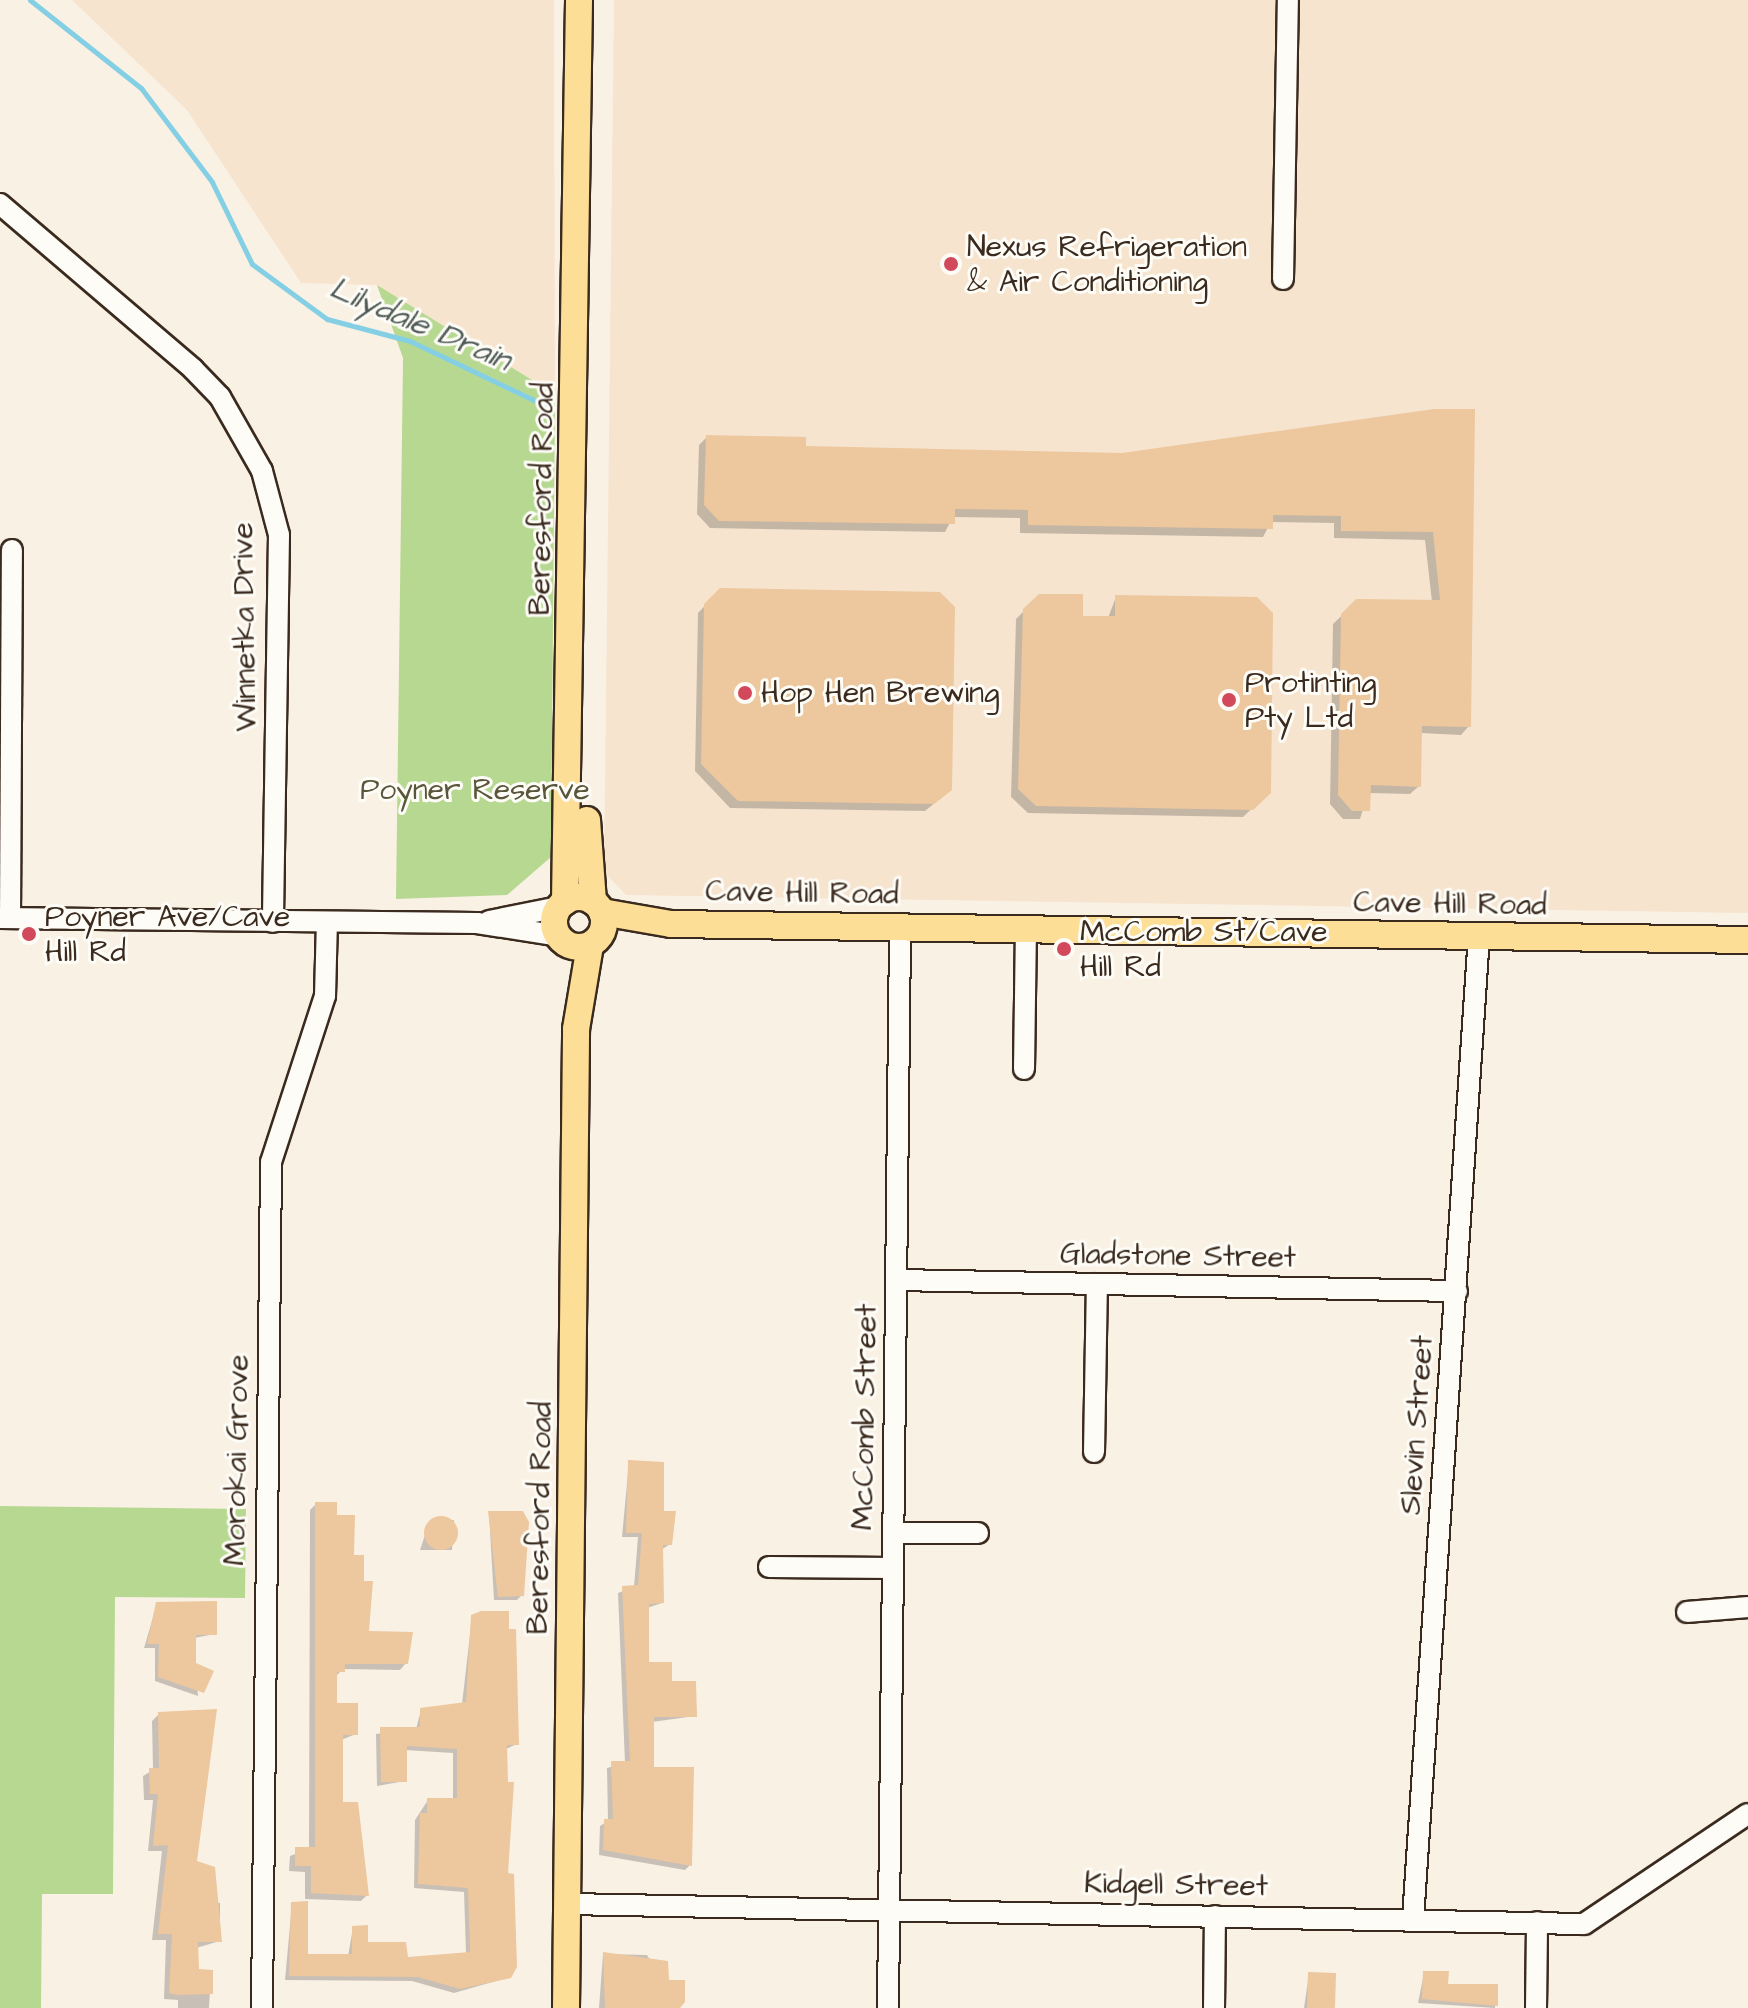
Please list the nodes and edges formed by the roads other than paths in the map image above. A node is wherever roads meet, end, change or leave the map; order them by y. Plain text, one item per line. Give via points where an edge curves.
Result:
1 (579, 0) edge
2 (596, 0) edge
3 (1288, 0) edge
4 (0, 204) edge
5 (1283, 279) dead end
6 (12, 550) dead end
7 (562, 905) junction
8 (597, 907) junction
9 (5, 918) edge
10 (273, 922) junction
11 (327, 922) junction
12 (477, 923) junction
13 (671, 924) junction
14 (900, 926) junction
15 (1026, 929) junction
16 (1479, 936) junction
17 (1748, 940) edge
18 (577, 941) junction
19 (1024, 1069) dead end
20 (897, 1280) junction
21 (1097, 1284) junction
22 (1457, 1291) junction
23 (1094, 1452) dead end
24 (894, 1533) junction
25 (978, 1533) dead end
26 (769, 1567) dead end
27 (893, 1568) junction
28 (1748, 1607) edge
29 (1687, 1612) dead end
30 (1748, 1814) edge
31 (568, 1904) junction
32 (889, 1908) junction
33 (1215, 1916) junction
34 (1413, 1919) junction
35 (1537, 1922) junction
36 (262, 2008) edge
37 (566, 2008) edge
38 (888, 2008) edge
39 (1214, 2008) edge
40 (1536, 2008) edge

1 - 7 main road, Beresford Road
2 - 8 main road, Beresford Road
3 - 5 street
4 - 10 street, Winnetka Drive via 193,369 220,397 262,471 279,535
6 - 9 street
7 - 8 main road, Cave Hill Road
7 - 12 street, Cave Hill Road
7 - 18 main road, Beresford Road
8 - 13 main road, Cave Hill Road
8 - 18 main road, Beresford Road
9 - 10 street, Cave Hill Road
10 - 11 street, Cave Hill Road
11 - 12 street, Cave Hill Road
11 - 36 street, Morokai Grove via 325,996 271,1162
12 - 18 street, Cave Hill Road
13 - 14 main road, Cave Hill Road
13 - 18 main road, Cave Hill Road
14 - 15 main road, Cave Hill Road
14 - 20 street, McComb Street
15 - 16 main road, Cave Hill Road
15 - 19 street
16 - 17 main road, Cave Hill Road
16 - 22 street, Slevin Street
18 - 31 main road, Beresford Road
20 - 21 street, Gladstone Street
20 - 24 street, McComb Street
21 - 22 street, Gladstone Street
21 - 23 street
22 - 34 street, Slevin Street
24 - 25 street
24 - 27 street, McComb Street
26 - 27 street
27 - 32 street, McComb Street
28 - 29 street
30 - 35 street, Kidgell Street via 1602,1918
31 - 32 street, Kidgell Street
31 - 37 main road, Beresford Road
32 - 33 street, Kidgell Street
32 - 38 street, McComb Street
33 - 34 street, Kidgell Street
33 - 39 street
34 - 35 street, Kidgell Street
35 - 40 street

